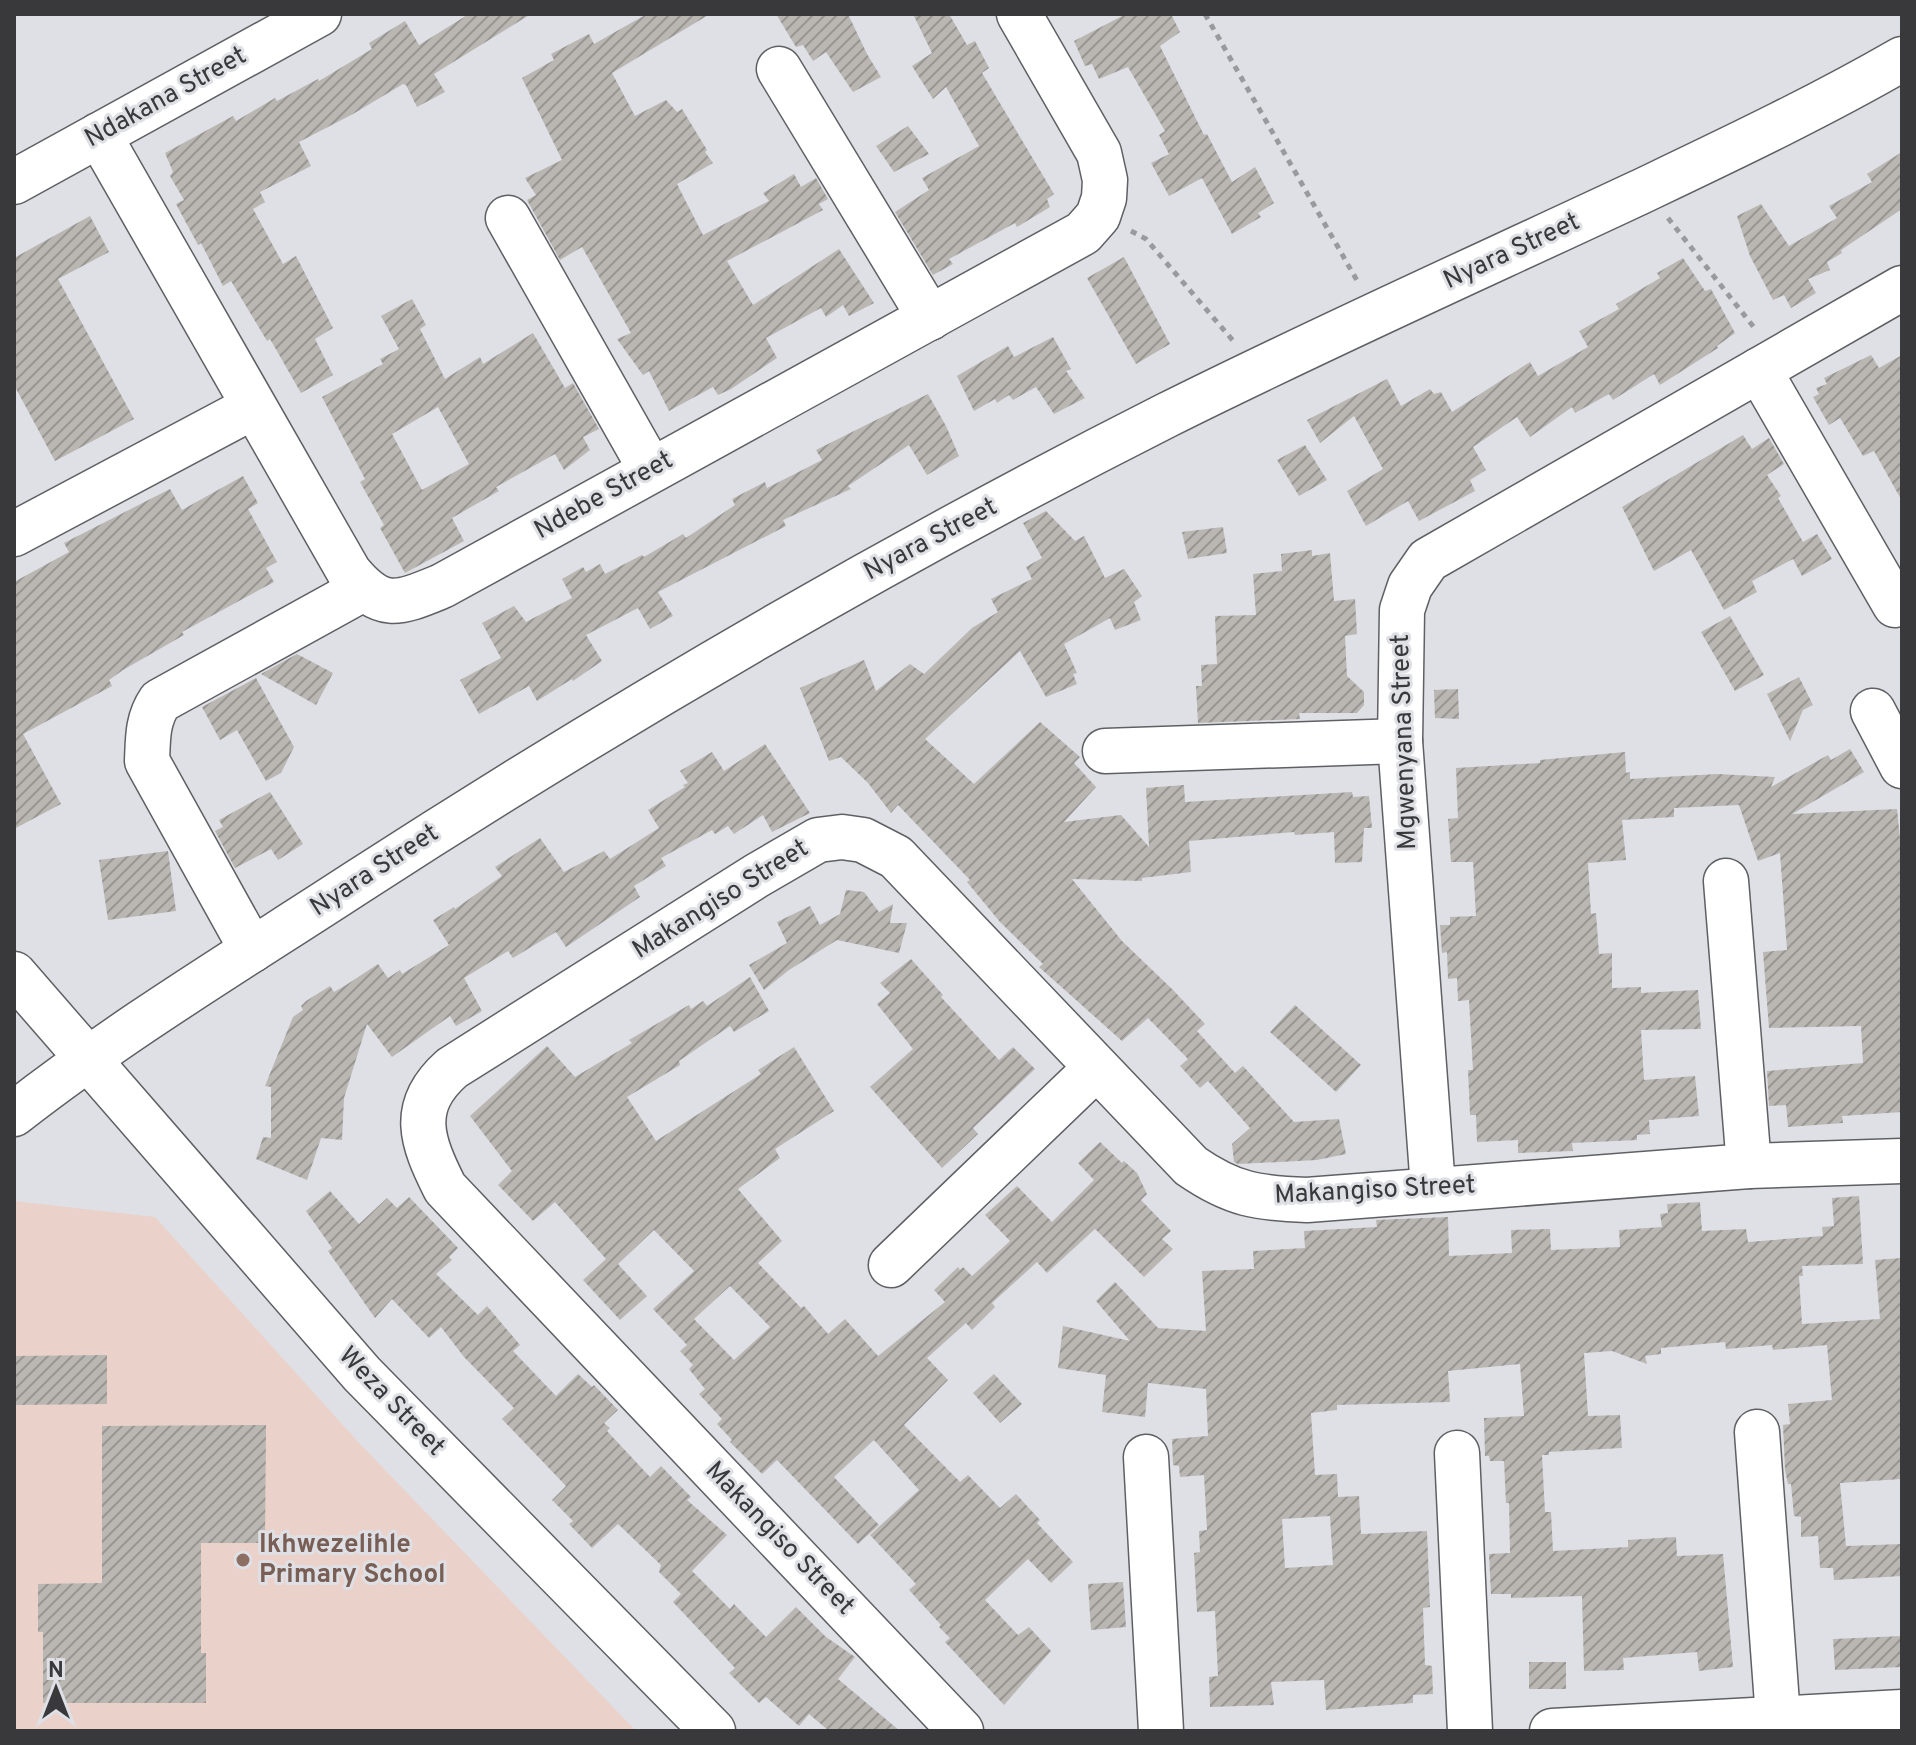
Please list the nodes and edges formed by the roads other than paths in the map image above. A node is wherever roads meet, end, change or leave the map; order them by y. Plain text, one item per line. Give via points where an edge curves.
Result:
1 (319, 14) edge
2 (1019, 14) edge
3 (1902, 59) edge
4 (779, 69) dead end
5 (99, 135) junction
6 (14, 182) edge
7 (508, 218) dead end
8 (1902, 288) edge
9 (930, 318) junction
10 (1768, 364) junction
11 (253, 407) junction
12 (651, 470) junction
13 (14, 534) edge
14 (363, 589) junction
15 (1895, 605) dead end
16 (1873, 711) dead end
17 (1400, 741) junction
18 (1105, 751) dead end
19 (1902, 766) edge
20 (1726, 881) dead end
21 (252, 950) junction
22 (14, 974) edge
23 (86, 1058) junction
24 (1096, 1068) junction
25 (14, 1114) edge
26 (1902, 1161) edge
27 (1749, 1166) junction
28 (1433, 1188) junction
29 (891, 1265) dead end
30 (1757, 1432) dead end
31 (1457, 1453) dead end
32 (1146, 1457) dead end
33 (1902, 1712) edge
34 (1778, 1725) edge
35 (713, 1731) edge
36 (961, 1731) edge
37 (1161, 1731) edge
38 (1470, 1731) edge
39 (1552, 1731) edge

1 - 5 street, Ndakana Street
2 - 9 street, Ndebe Street via 1099,153 1104,198 1098,216 1083,233
3 - 21 street, Nyara Street via 1850,90 1168,415 872,571 663,692
4 - 9 street
5 - 6 street, Ndakana Street
5 - 11 street
7 - 12 street
8 - 10 street, Mgwenyana Street
9 - 12 street, Ndebe Street
10 - 15 street
10 - 17 street, Mgwenyana Street via 1428,560 1402,610
11 - 13 street
11 - 14 street via 325,534
12 - 14 street, Ndebe Street via 431,591 393,601
14 - 21 street via 160,701 153,712 147,761
16 - 19 street
17 - 18 street
17 - 28 street, Mgwenyana Street
20 - 27 street
21 - 23 street, Nyara Street
22 - 23 street, Weza Street
23 - 25 street, Nyara Street
23 - 35 street, Weza Street via 362,1374
24 - 28 street, Makangiso Street via 1191,1166 1217,1184 1257,1198 1307,1200
24 - 29 street
24 - 36 street, Makangiso Street via 896,857 863,840 842,837 818,840 756,876 452,1068 436,1082 425,1104 422,1131 445,1188
26 - 27 street, Makangiso Street
27 - 28 street, Makangiso Street
30 - 34 street
31 - 38 street
32 - 37 street
33 - 34 street
34 - 39 street

